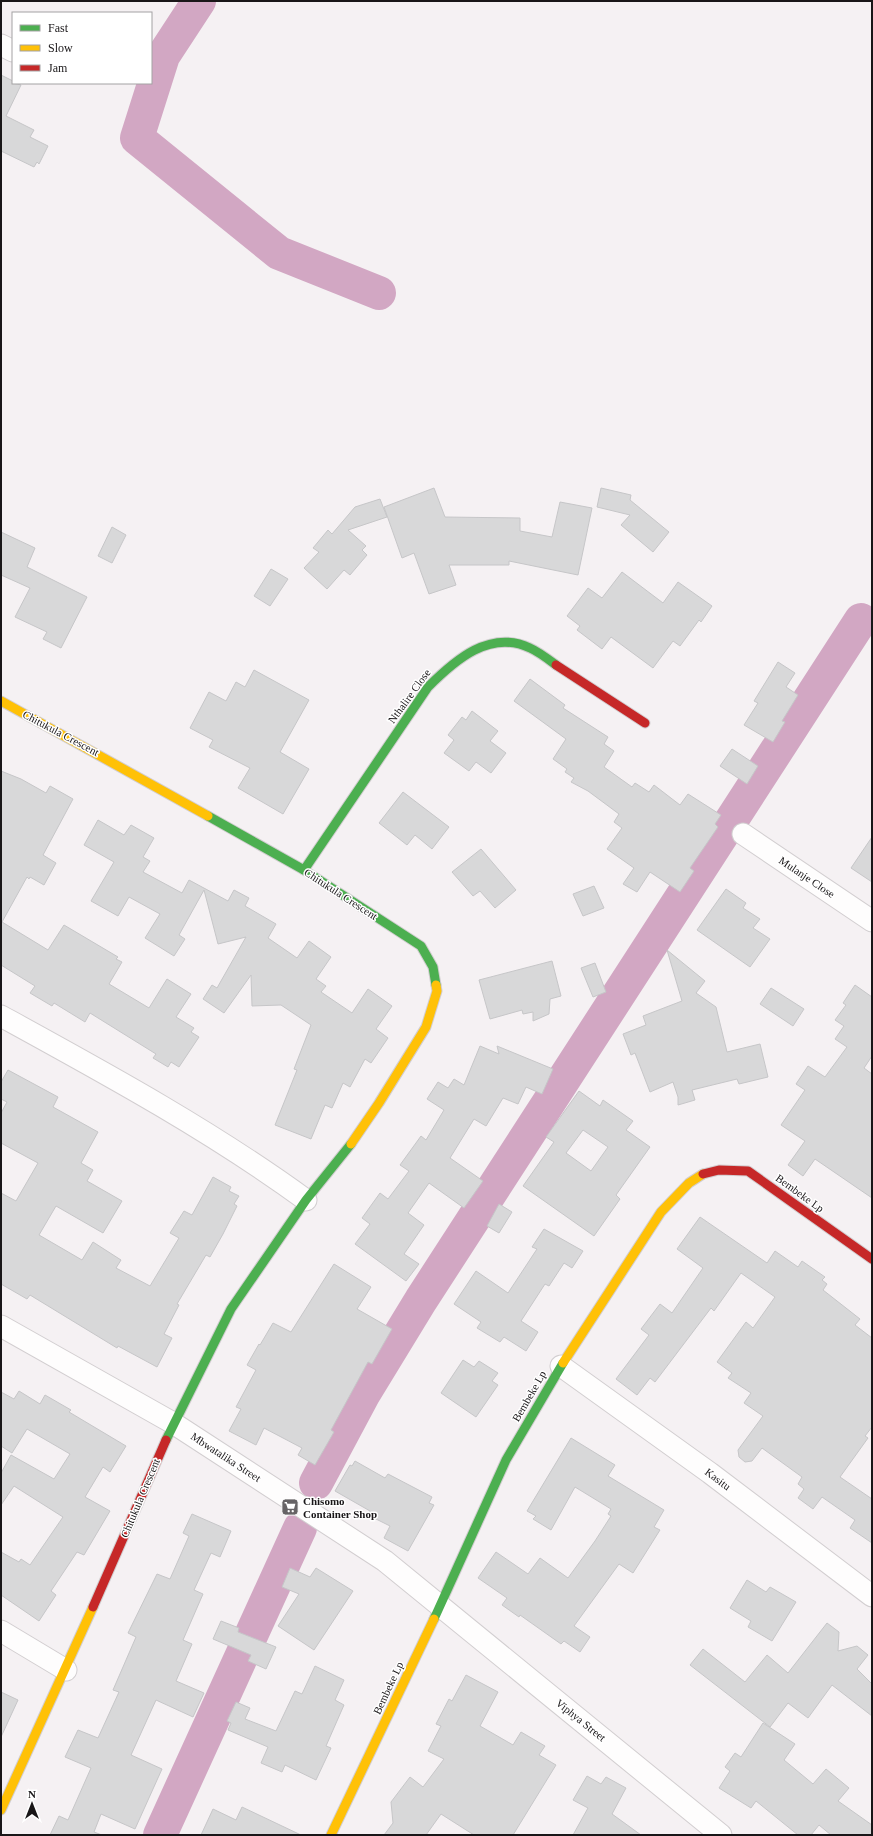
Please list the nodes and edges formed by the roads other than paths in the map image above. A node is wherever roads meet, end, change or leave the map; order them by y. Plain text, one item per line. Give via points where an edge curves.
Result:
1 (1, 46) edge
2 (12, 51) edge
3 (1, 701) edge
4 (645, 723) dead end
5 (743, 834) dead end
6 (304, 870) junction
7 (872, 921) edge
8 (1, 1016) edge
9 (306, 1200) junction
10 (872, 1259) edge
11 (1, 1326) edge
12 (561, 1366) junction
13 (173, 1422) junction
14 (872, 1596) edge
15 (440, 1606) junction
16 (1, 1631) edge
17 (66, 1670) junction
18 (1, 1810) edge
19 (331, 1835) edge
20 (721, 1835) edge

1 - 2 street
3 - 6 street, Chitukula Crescent
4 - 6 street, Nthalire Close via 531,648 510,642 470,651 447,666 428,687
5 - 7 street, Mulanje Close
6 - 9 street, Chitukula Crescent via 421,946 433,967 437,991 426,1027 387,1090 345,1153
8 - 9 street via 122,1082 235,1151
9 - 13 street, Chitukula Crescent via 231,1309
10 - 12 street, Bembeke Lp via 748,1171 730,1168 711,1170 696,1176 679,1190 661,1212
11 - 13 street, Mbwatalika Street
12 - 14 street, Kasitu via 710,1473
12 - 15 street, Bembeke Lp via 506,1460
13 - 15 street, Mbwatalika Street via 385,1561
13 - 17 street, Chitukula Crescent
15 - 19 street, Bembeke Lp
15 - 20 street, Viphya Street
16 - 17 street
17 - 18 street, Chitukula Crescent

